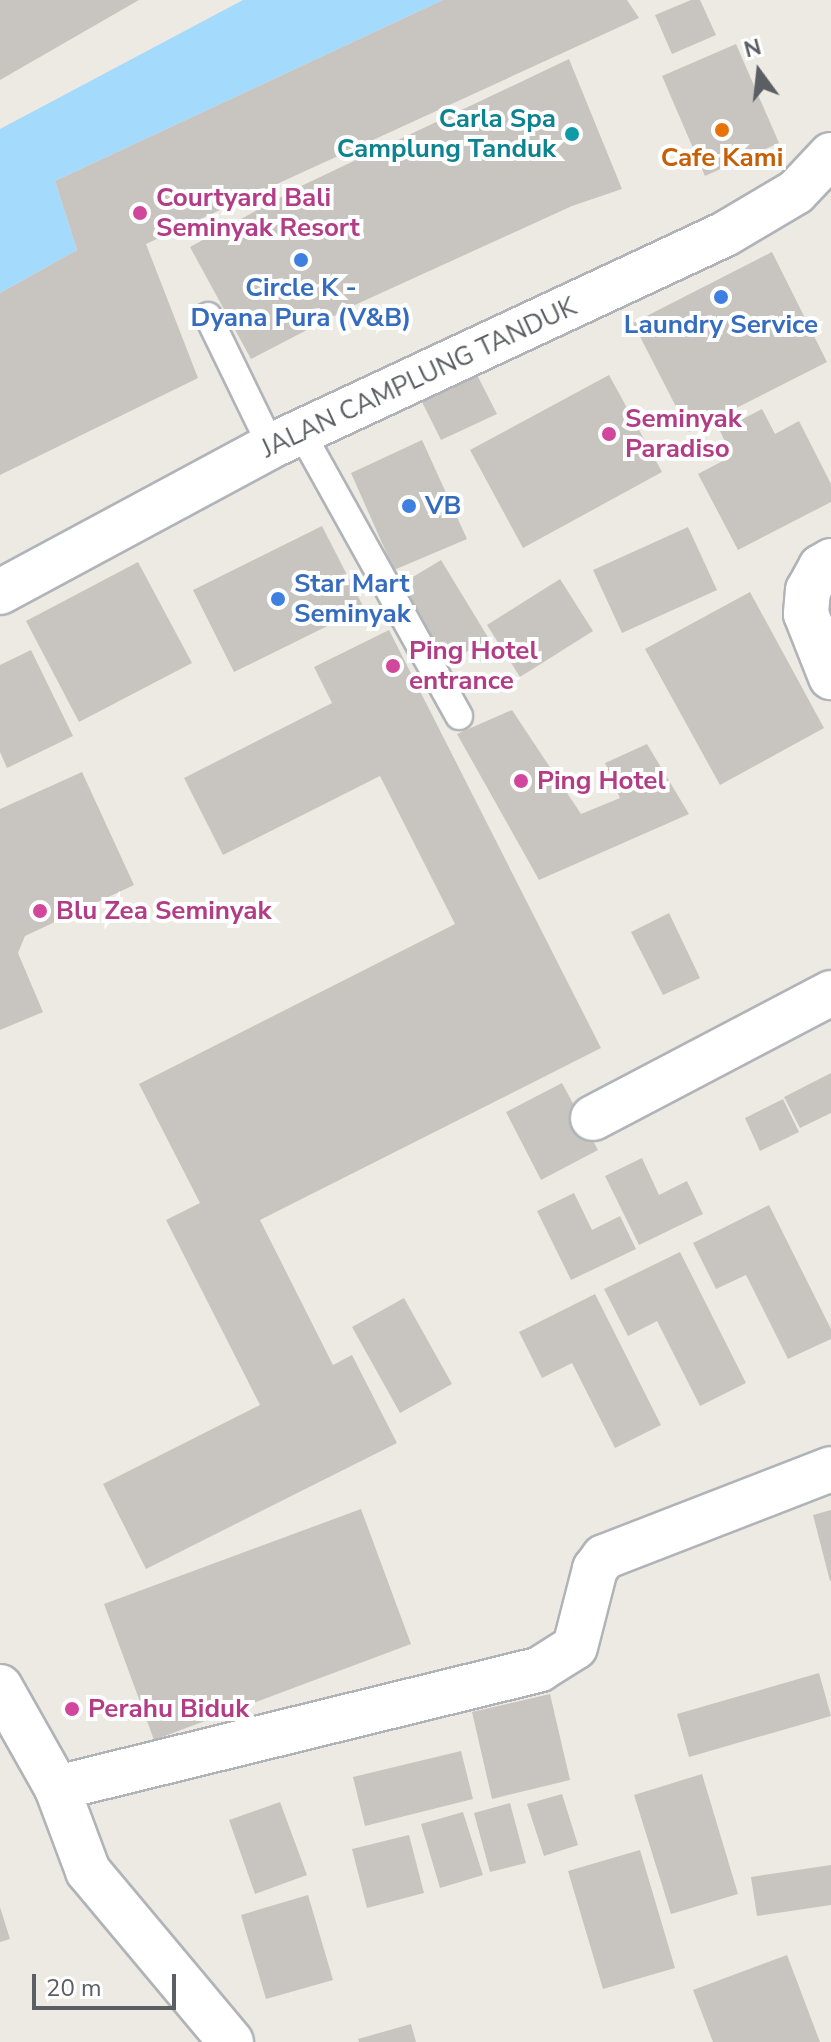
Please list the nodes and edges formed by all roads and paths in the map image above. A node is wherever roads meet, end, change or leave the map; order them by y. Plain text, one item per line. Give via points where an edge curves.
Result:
1 (831, 155) edge
2 (208, 316) dead end
3 (286, 439) junction
4 (831, 561) edge
5 (0, 592) edge
6 (831, 677) edge
7 (459, 716) dead end
8 (831, 993) edge
9 (593, 1118) dead end
10 (831, 1469) edge
11 (0, 1687) edge
12 (57, 1788) junction
13 (231, 2042) edge

1 - 3 street, JALAN CAMPLUNG TANDUK via 796,192 725,234
2 - 3 lane
3 - 5 street, JALAN CAMPLUNG TANDUK
3 - 7 lane
4 - 6 street via 821,567 808,590 806,614
8 - 9 street
10 - 12 street via 604,1557 592,1578 575,1647 540,1669
11 - 12 street
12 - 13 street via 88,1871

